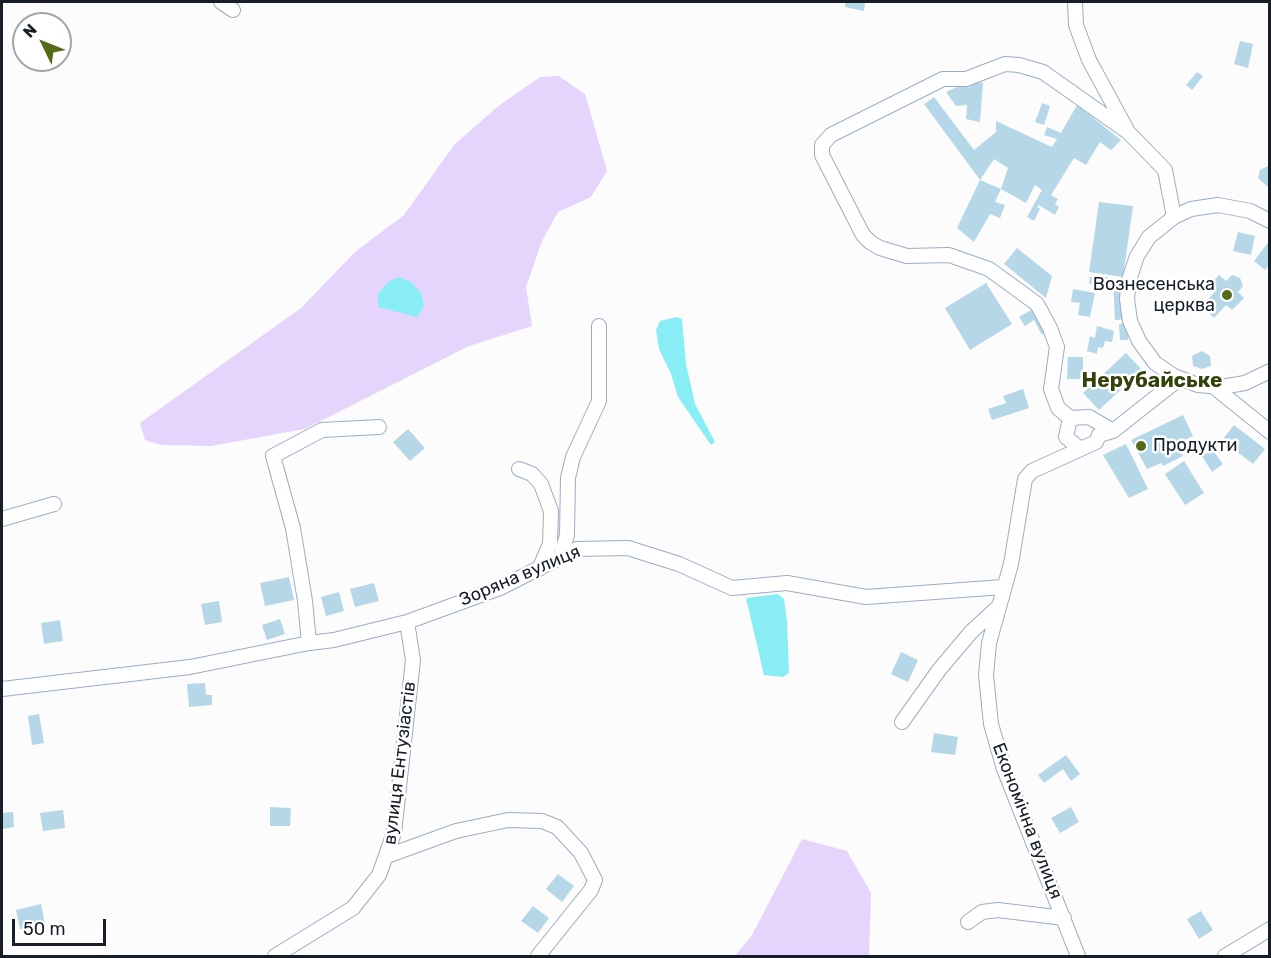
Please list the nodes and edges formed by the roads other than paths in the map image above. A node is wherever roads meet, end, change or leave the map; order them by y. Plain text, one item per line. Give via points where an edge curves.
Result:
1 (221, 2) edge
2 (1075, 2) edge
3 (233, 10) dead end
4 (1128, 132) junction
5 (1174, 217) junction
6 (1269, 221) edge
7 (599, 326) dead end
8 (1269, 371) edge
9 (1179, 379) junction
10 (1214, 387) junction
11 (1070, 418) junction
12 (379, 427) dead end
13 (1104, 430) junction
14 (1269, 432) edge
15 (1079, 448) junction
16 (519, 469) dead end
17 (54, 504) dead end
18 (2, 519) edge
19 (561, 555) junction
20 (539, 569) junction
21 (1003, 587) junction
22 (997, 609) junction
23 (407, 622) junction
24 (309, 643) junction
25 (2, 689) edge
26 (902, 722) dead end
27 (387, 856) junction
28 (1064, 918) junction
29 (968, 922) dead end
30 (1269, 928) edge
31 (274, 957) edge
32 (538, 957) edge
33 (1078, 957) edge
34 (1225, 957) edge

1 - 3 street
2 - 4 street via 1076,25 1089,60
4 - 5 street via 1164,170
4 - 11 street via 1043,72 1005,64 966,79 943,79 831,135 822,145 822,155 870,242 907,256 949,255 989,269 1037,304 1057,347 1052,389 1058,408
5 - 6 street via 1191,209 1218,205 1250,211
5 - 9 street via 1149,237 1137,256 1127,299 1130,321 1143,348 1155,363
7 - 19 street via 599,401 573,457 568,478 567,535
8 - 10 street via 1245,383
9 - 10 street
9 - 13 street, Економічна вулиця
10 - 14 street
11 - 13 street via 1089,417
11 - 15 street via 1066,437
12 - 24 street via 322,430 273,456 293,528
13 - 15 street, Економічна вулиця via 1089,446
15 - 21 street, Економічна вулиця via 1032,471 1022,483 1011,564
16 - 20 street via 532,474 541,484 551,511 550,544
17 - 18 street
19 - 20 street, Зоряна вулиця
19 - 21 street, Зоряна вулиця via 585,548 628,548 679,564 732,588 787,583 866,597
20 - 23 street, Зоряна вулиця via 500,588
21 - 22 street, Економічна вулиця
22 - 26 street via 939,670
22 - 28 street, Економічна вулиця via 986,675 991,724 1004,769
23 - 24 street, Зоряна вулиця
23 - 27 street, вулиця Ентузіастів via 413,660 394,833
24 - 25 street, Зоряна вулиця via 190,666
27 - 31 street, вулиця Ентузіастів via 379,875 353,908
27 - 32 street via 456,831 508,820 542,820 557,827 581,853 595,880 591,891
28 - 29 street via 998,910 982,912
28 - 33 street, Економічна вулиця
30 - 34 street

